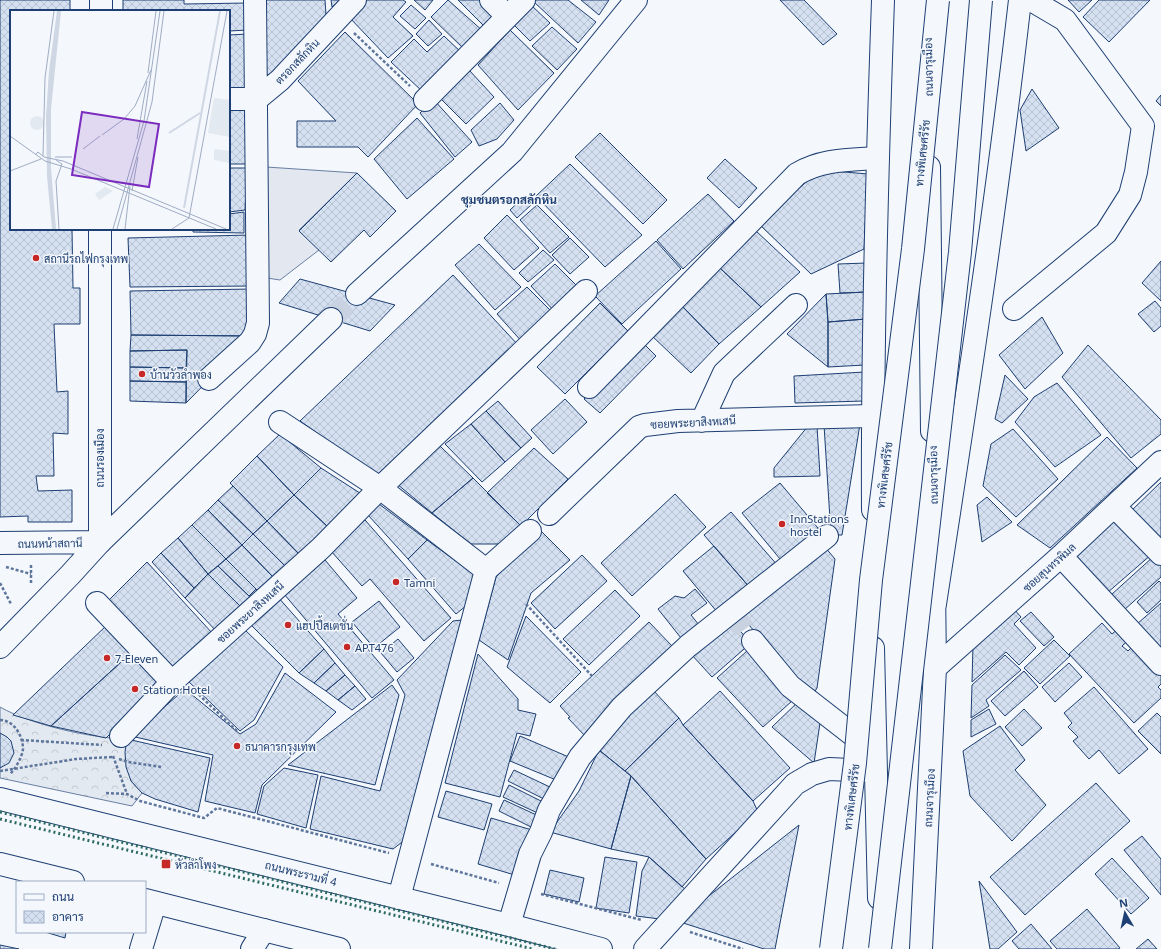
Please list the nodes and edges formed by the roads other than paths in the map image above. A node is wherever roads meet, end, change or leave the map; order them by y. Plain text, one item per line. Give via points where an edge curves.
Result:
1 (255, 0) edge
2 (355, 0) edge
3 (491, 0) edge
4 (524, 0) edge
5 (636, 0) edge
6 (883, 0) edge
7 (927, 0) edge
8 (938, 0) edge
9 (981, 0) edge
10 (1020, 0) edge
11 (1031, 0) edge
12 (507, 16) junction
13 (257, 99) junction
14 (230, 100) edge
15 (425, 100) road end
16 (878, 158) junction
17 (100, 230) edge
18 (586, 291) dead end
19 (357, 294) tunnel mouth
20 (796, 305) dead end
21 (1014, 309) dead end
22 (331, 318) tunnel mouth
23 (209, 379) dead end
24 (589, 387) dead end
25 (872, 416) junction
26 (702, 421) junction
27 (280, 422) dead end
28 (1161, 462) edge
29 (380, 488) junction
30 (1115, 507) junction
31 (549, 514) dead end
32 (530, 531) dead end
33 (827, 536) dead end
34 (100, 542) junction
35 (0, 543) edge
36 (1161, 554) edge
37 (1061, 556) junction
38 (486, 570) junction
39 (97, 603) dead end
40 (934, 604) junction
41 (754, 641) tunnel mouth
42 (0, 647) edge
43 (1161, 664) edge
44 (935, 668) junction
45 (175, 679) junction
46 (114, 741) road end
47 (875, 761) junction
48 (0, 799) edge
49 (0, 864) edge
50 (69, 881) edge
51 (399, 898) junction
52 (150, 901) edge
53 (146, 922) edge
54 (509, 925) junction
55 (264, 930) junction
56 (144, 933) edge
57 (141, 949) edge
58 (252, 949) edge
59 (339, 949) edge
60 (602, 949) edge
61 (645, 949) edge
62 (831, 949) edge
63 (880, 949) edge
64 (921, 949) edge

1 - 13 main road
2 - 13 main road, ตรอกสลักหิน via 280,80
3 - 12 main road
4 - 12 main road
5 - 19 main road via 512,152
6 - 16 main road
7 - 40 main road, ถนนจารุเมือง
8 - 62 main road, ทางพิเศษศรีรัช, bridge via 913,248 871,580 855,762
9 - 63 main road, bridge via 960,252
10 - 40 main road via 1005,130
11 - 21 main road via 1065,20 1143,126 1130,195 1106,233
12 - 15 main road
13 - 14 main road
13 - 23 main road via 258,324 250,342
16 - 24 main road via 826,162 797,174
16 - 25 main road
17 - 34 main road, ถนนรองเมือง
18 - 29 main road, ซอยพระยาสิงหเสนี
20 - 26 main road via 724,373
22 - 34 main road
25 - 26 main road, ซอยพระยาสิงหเสนี
25 - 47 main road
26 - 31 main road, ซอยพระยาสิงหเสนี via 678,421 639,427
27 - 29 main road
28 - 30 main road, ซอยสุนทรพิมล
29 - 38 main road
29 - 45 main road, ซอยพระยาสิงหเสนี via 321,548
30 - 36 main road
30 - 37 main road, ซอยสุนทรพิมล
32 - 38 main road
33 - 54 main road via 688,646 622,707 580,757 548,810 530,854
34 - 35 main road, ถนนหน้าสถานี
34 - 42 main road
37 - 43 main road
37 - 44 main road, ซอยสุนทรพิมล
38 - 51 main road
39 - 45 main road
40 - 44 main road, ถนนจารุเมือง
41 - 47 main road via 790,686
44 - 64 main road, ถนนจารุเมือง
45 - 46 main road, ซอยพระยาสิงหเสนี
47 - 61 main road via 829,769 812,774 795,784
47 - 63 main road
48 - 51 main road, ถนนพระรามที่ 4
49 - 50 main road
51 - 54 main road, ถนนพระรามที่ 4
52 - 53 main road
52 - 55 main road
54 - 60 main road, ถนนพระรามที่ 4
55 - 58 main road
55 - 59 main road
56 - 57 main road

